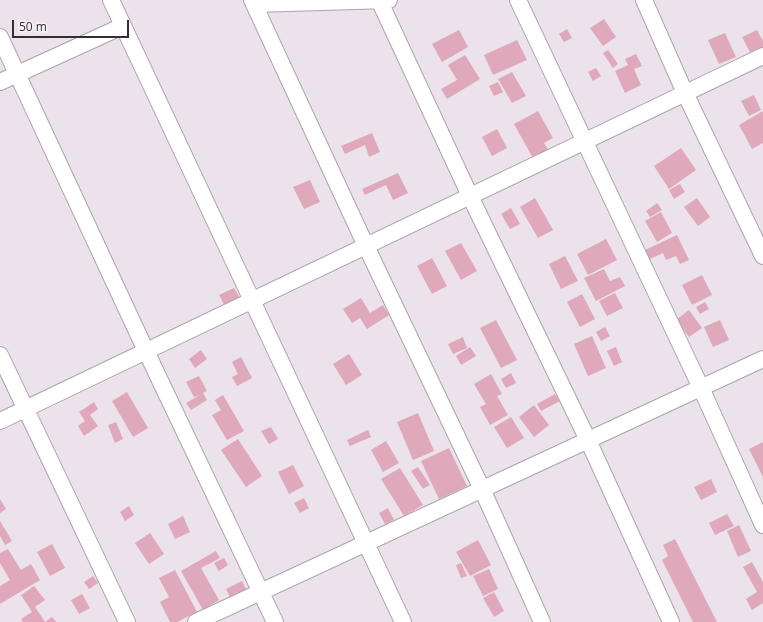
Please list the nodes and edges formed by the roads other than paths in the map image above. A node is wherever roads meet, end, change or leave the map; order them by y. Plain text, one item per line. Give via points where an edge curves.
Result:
1 (111, 0) edge
2 (379, 0) edge
3 (389, 0) edge
4 (518, 0) edge
5 (644, 0) edge
6 (253, 2) edge
7 (123, 26) junction
8 (0, 36) edge
9 (763, 56) edge
10 (18, 74) junction
11 (0, 82) edge
12 (685, 93) junction
13 (584, 142) junction
14 (470, 196) junction
15 (366, 246) junction
16 (763, 256) edge
17 (251, 301) junction
18 (146, 351) junction
19 (0, 355) edge
20 (763, 359) edge
21 (701, 388) junction
22 (25, 409) junction
23 (0, 421) edge
24 (588, 440) junction
25 (482, 489) junction
26 (763, 525) edge
27 (367, 543) junction
28 (261, 592) junction
29 (127, 622) edge
30 (196, 622) edge
31 (275, 622) edge
32 (403, 622) edge
33 (542, 622) edge
34 (670, 622) edge

1 - 7 street
2 - 3 street
2 - 6 street
2 - 14 street
4 - 13 street
5 - 12 street
6 - 15 street
7 - 10 street
7 - 17 street
8 - 10 street
9 - 12 street
10 - 11 street
10 - 18 street
12 - 13 street
12 - 16 street
13 - 14 street
13 - 21 street
14 - 15 street
14 - 24 street
15 - 17 street
15 - 25 street
17 - 18 street
17 - 27 street
18 - 22 street
18 - 28 street
19 - 22 street
20 - 21 street
21 - 24 street
21 - 26 street
22 - 23 street
22 - 29 street
24 - 25 street
24 - 34 street
25 - 27 street
25 - 33 street
27 - 28 street
27 - 32 street
28 - 30 street
28 - 31 street

